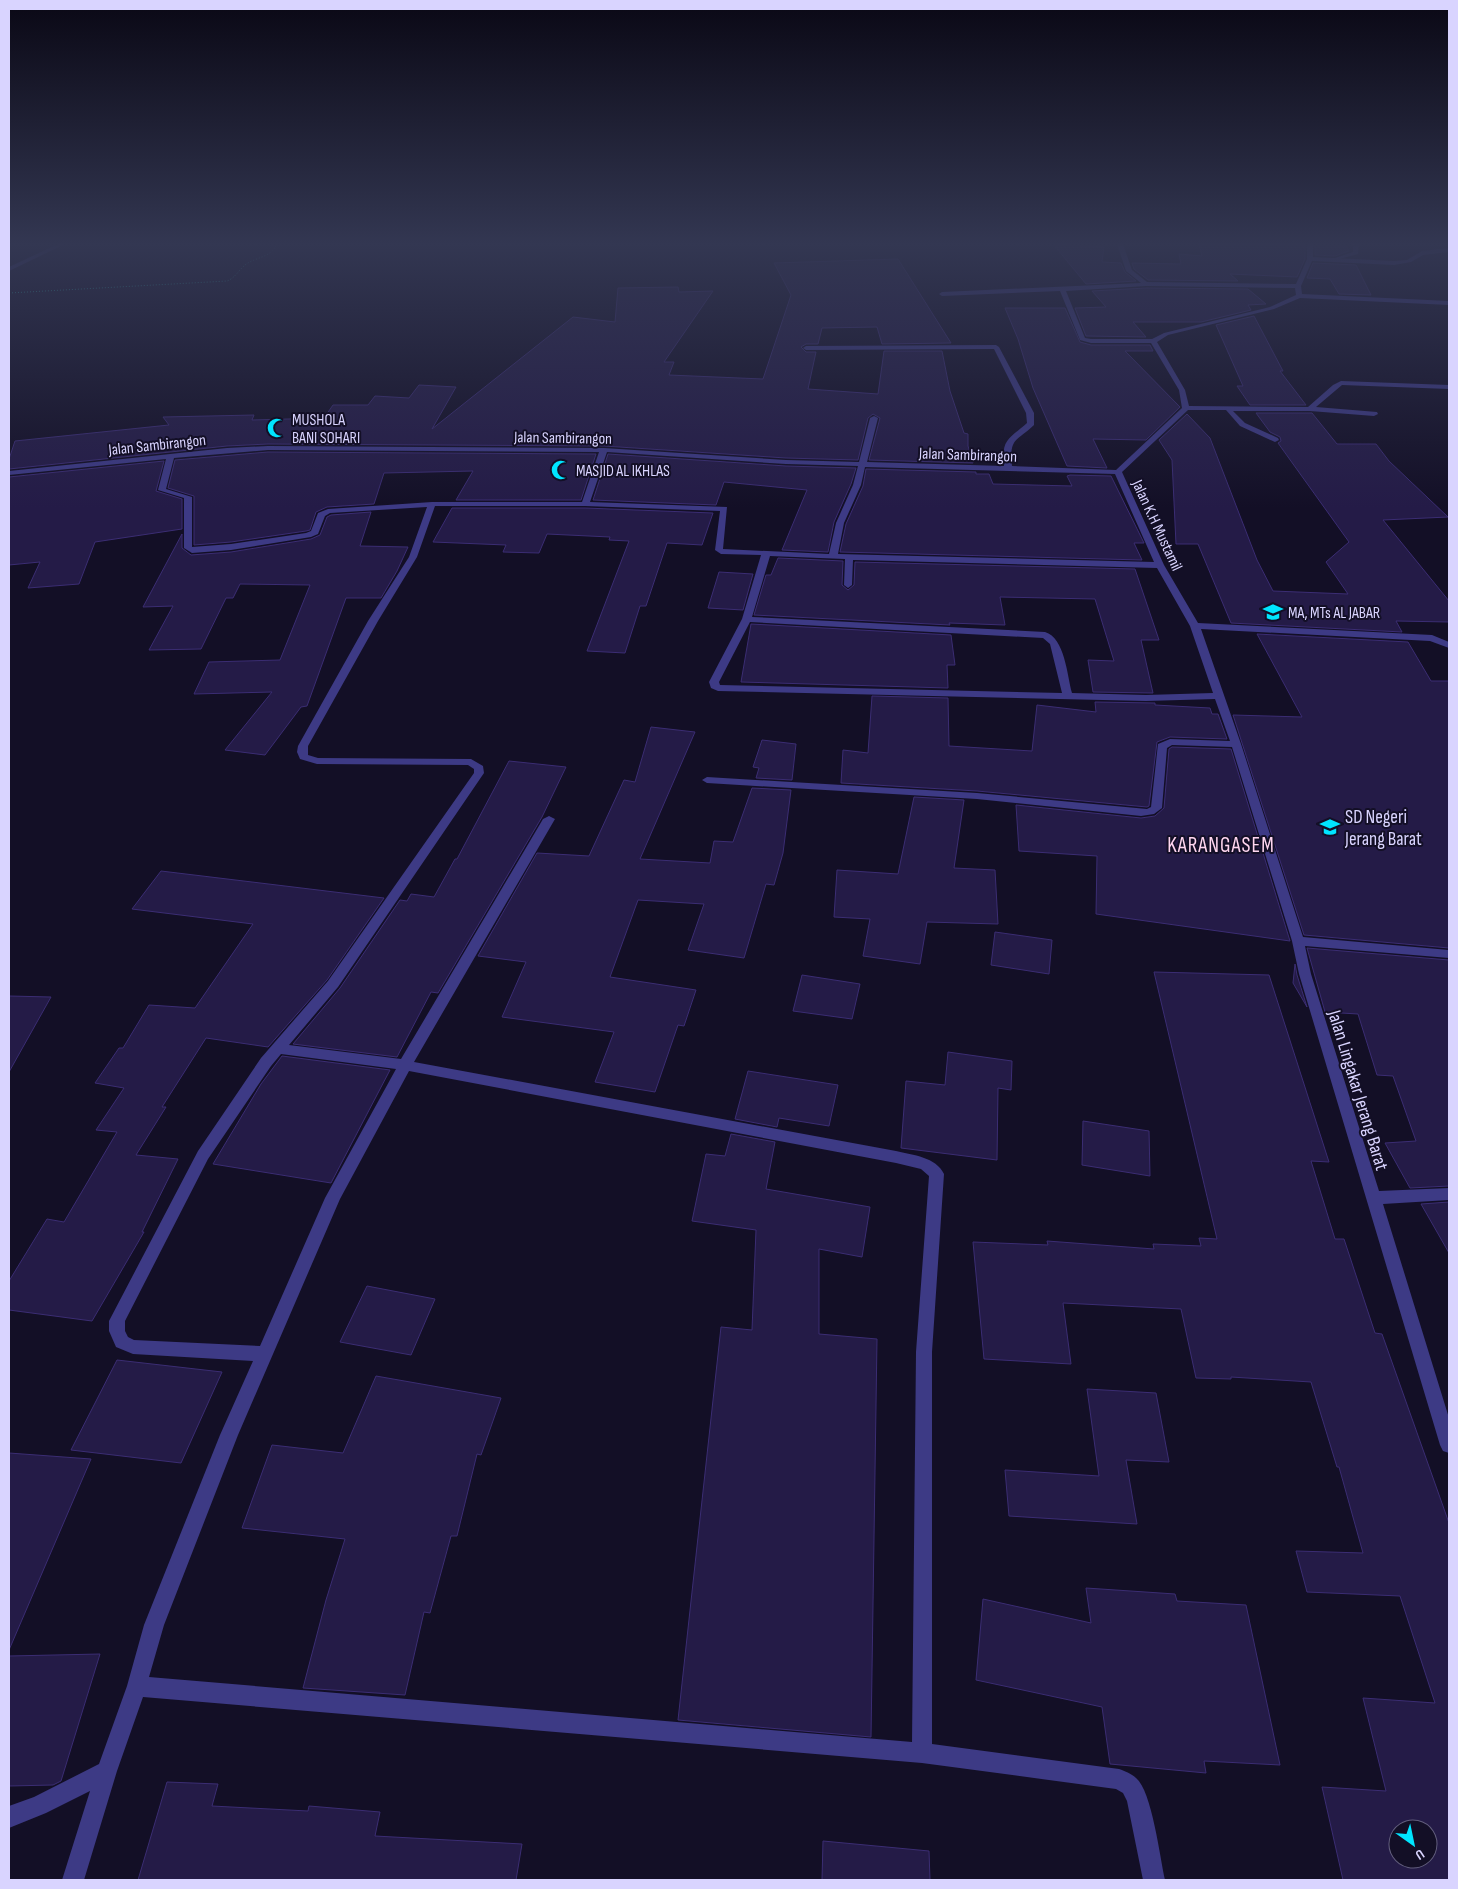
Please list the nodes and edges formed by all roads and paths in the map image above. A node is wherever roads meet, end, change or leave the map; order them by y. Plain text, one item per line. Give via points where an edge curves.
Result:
1 (1079, 332) edge
2 (1173, 332) edge
3 (1153, 341) junction
4 (806, 348) dead end
5 (1449, 387) edge
6 (1186, 408) junction
7 (1228, 408) junction
8 (1310, 409) junction
9 (1374, 414) dead end
10 (874, 418) dead end
11 (1275, 440) dead end
12 (604, 450) junction
13 (171, 456) junction
14 (862, 464) junction
15 (1008, 469) junction
16 (1118, 472) junction
17 (9, 474) edge
18 (432, 504) junction
19 (585, 504) junction
20 (766, 554) junction
21 (832, 557) junction
22 (849, 557) junction
23 (1160, 565) junction
24 (848, 585) dead end
25 (747, 619) junction
26 (1195, 626) junction
27 (1447, 643) edge
28 (1067, 695) junction
29 (1220, 696) junction
30 (1236, 744) junction
31 (707, 780) dead end
32 (549, 819) dead end
33 (1298, 941) junction
34 (1449, 954) edge
35 (279, 1049) junction
36 (405, 1065) junction
37 (1449, 1194) edge
38 (1372, 1198) junction
39 (265, 1354) junction
40 (1449, 1445) edge
41 (137, 1686) junction
42 (922, 1753) junction
43 (107, 1772) junction
44 (9, 1817) edge
45 (73, 1880) edge
46 (1154, 1880) edge

1 - 3 street via 1082,339 1091,341
2 - 3 street
3 - 6 street via 1182,390
4 - 15 street via 996,347 1030,413 1031,423 1010,440 1006,451
5 - 8 street via 1341,383
6 - 7 street
6 - 16 street, Jalan K.H Mustamil
7 - 8 street
7 - 11 street via 1240,424
8 - 9 street
10 - 14 street
12 - 13 street, Jalan Sambirangon via 268,448
12 - 14 street, Jalan Sambirangon via 704,458
12 - 19 street
13 - 17 street, Jalan Sambirangon
13 - 18 street via 162,490 188,497 188,548 192,550 308,535 315,532 321,515 328,511
14 - 15 street, Jalan Sambirangon
14 - 21 street via 855,493 840,523
15 - 16 street, Jalan Sambirangon
16 - 23 street, Jalan K.H Mustamil
18 - 19 street
18 - 35 street via 413,557 346,668 302,752 317,761 471,762 477,765 479,772 333,984
19 - 20 street via 724,509 719,551
20 - 21 street
20 - 25 street
21 - 22 street
22 - 23 street
22 - 24 street
23 - 26 street, Jalan K.H Mustamil
25 - 28 street via 1045,635 1055,644
25 - 28 street via 714,682 718,688
26 - 27 street via 1432,638
26 - 29 street, Jalan K.H Mustamil
28 - 29 street
29 - 30 street, Jalan K.H Mustamil
30 - 31 street via 1177,742 1162,746 1156,808 1141,813 977,796
30 - 33 street, Jalan Lingakar Jerang Barat
32 - 36 street
33 - 34 street
33 - 38 street, Jalan Lingakar Jerang Barat
35 - 36 street
35 - 39 street via 266,1062 203,1155 117,1321 122,1342 133,1347
36 - 39 street via 333,1198
36 - 42 street via 896,1157 925,1164 936,1174 924,1352
37 - 38 street
38 - 40 street, Jalan Lingakar Jerang Barat
39 - 41 street via 154,1625
41 - 42 street
41 - 43 street
42 - 46 street via 1119,1779 1130,1786 1137,1798
43 - 44 street via 39,1806
43 - 45 street

